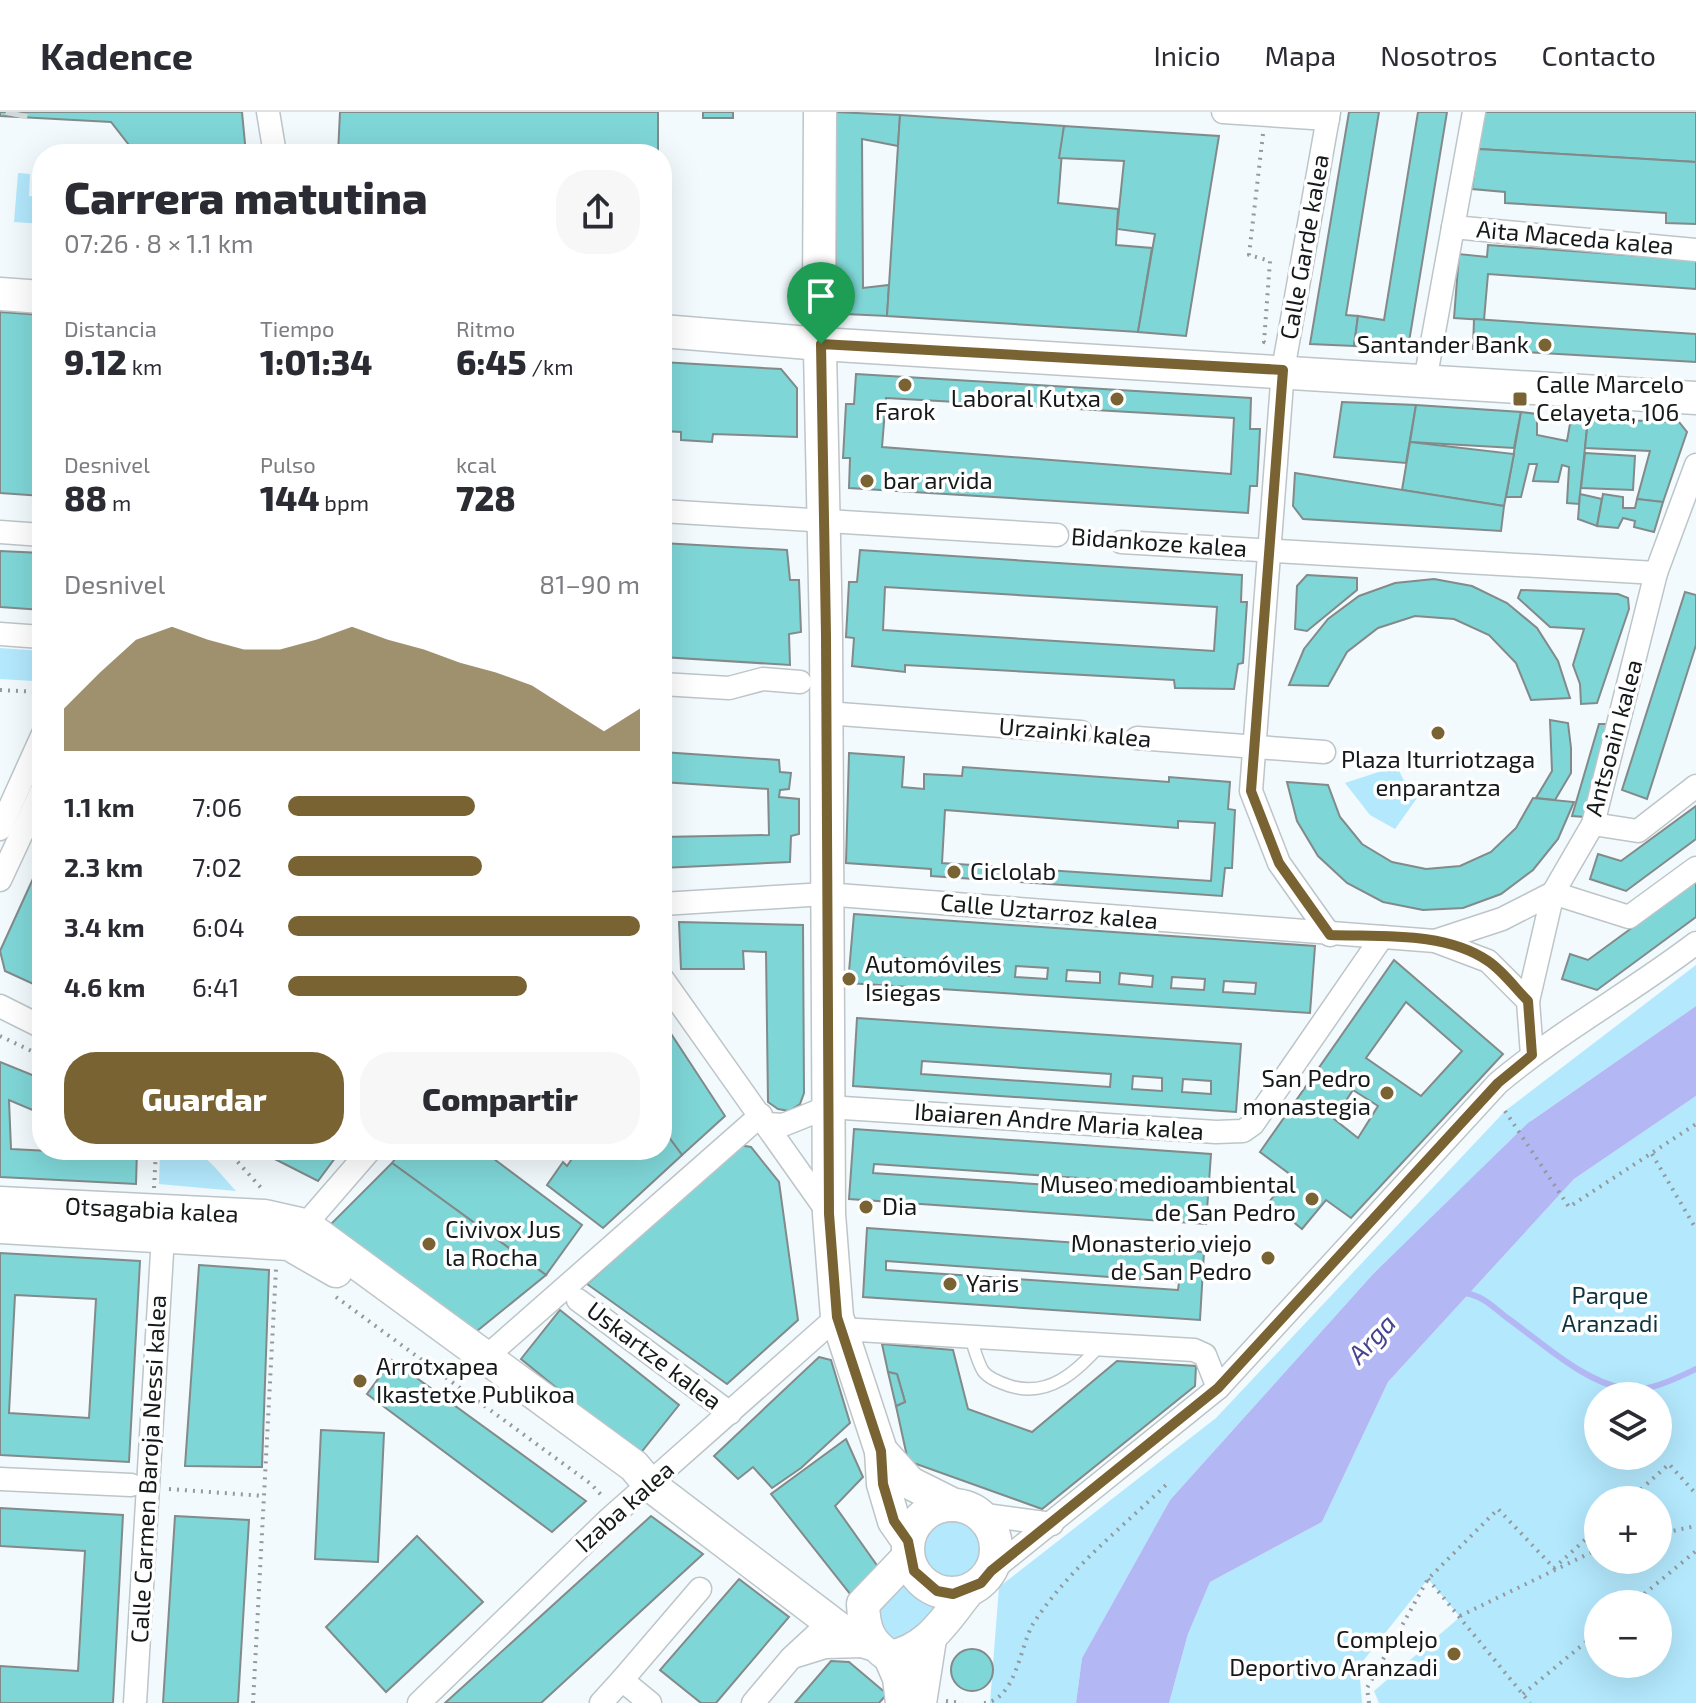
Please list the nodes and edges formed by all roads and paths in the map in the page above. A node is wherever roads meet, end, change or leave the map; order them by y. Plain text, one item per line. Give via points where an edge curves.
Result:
1 (268, 112) edge
2 (820, 112) edge
3 (1223, 112) edge
4 (1474, 112) edge
5 (1266, 115) junction
6 (1329, 116) edge
7 (273, 144) edge
8 (1453, 227) junction
9 (1696, 250) edge
10 (0, 294) edge
11 (32, 296) edge
12 (672, 332) edge
13 (821, 344) junction
14 (1285, 358) junction
15 (1425, 381) junction
16 (1696, 398) edge
17 (1695, 470) edge
18 (672, 512) edge
19 (825, 520) junction
20 (0, 532) edge
21 (32, 534) edge
22 (1057, 535) joint
23 (1121, 542) joint
24 (1269, 550) junction
25 (1656, 573) junction
26 (0, 634) edge
27 (32, 636) edge
28 (800, 682) dead end
29 (672, 685) edge
30 (0, 690) edge
31 (32, 692) edge
32 (826, 713) junction
33 (1081, 732) joint
34 (1137, 738) joint
35 (1255, 748) junction
36 (1324, 752) dead end
37 (32, 758) edge
38 (1696, 786) edge
39 (32, 811) edge
40 (1593, 824) junction
41 (0, 829) edge
42 (1696, 868) edge
43 (0, 880) edge
44 (1553, 893) junction
45 (825, 894) junction
46 (672, 903) edge
47 (1330, 935) junction
48 (1382, 937) junction
49 (1435, 941) junction
50 (1696, 943) edge
51 (672, 992) edge
52 (1528, 1001) junction
53 (0, 1006) edge
54 (32, 1022) edge
55 (0, 1036) edge
56 (32, 1051) edge
57 (1532, 1055) junction
58 (828, 1107) junction
59 (1505, 1111) dead end
60 (764, 1120) junction
61 (1696, 1124) edge
62 (1652, 1154) junction
63 (155, 1160) edge
64 (236, 1160) edge
65 (361, 1160) edge
66 (153, 1195) dead end
67 (265, 1202) dead end
68 (0, 1203) edge
69 (829, 1214) junction
70 (0, 1227) edge
71 (1696, 1229) edge
72 (163, 1236) junction
73 (290, 1244) junction
74 (334, 1295) dead end
75 (578, 1300) dead end
76 (839, 1323) junction
77 (970, 1336) junction
78 (1102, 1345) junction
79 (485, 1358) junction
80 (1218, 1388) junction
81 (730, 1413) junction
82 (881, 1451) junction
83 (0, 1479) edge
84 (1169, 1482) dead end
85 (131, 1485) dead end
86 (650, 1485) junction
87 (1645, 1486) edge
88 (169, 1489) dead end
89 (1696, 1494) edge
90 (264, 1496) junction
91 (606, 1501) dead end
92 (966, 1510) junction
93 (1052, 1524) junction
94 (1696, 1526) edge
95 (1672, 1531) edge
96 (1584, 1541) edge
97 (908, 1549) junction
98 (1696, 1551) edge
99 (1584, 1555) edge
100 (1554, 1568) junction
101 (1428, 1579) junction
102 (979, 1581) junction
103 (700, 1589) dead end
104 (1649, 1590) edge
105 (863, 1604) junction
106 (1460, 1616) junction
107 (831, 1621) junction
108 (930, 1639) junction
109 (1584, 1644) edge
110 (881, 1650) junction
111 (791, 1658) junction
112 (622, 1680) junction
113 (1523, 1694) junction
114 (929, 1702) edge
115 (135, 1703) edge
116 (253, 1703) edge
117 (419, 1703) edge
118 (601, 1703) edge
119 (650, 1703) edge
120 (753, 1703) edge
121 (902, 1703) edge
122 (962, 1703) edge
123 (984, 1703) edge
124 (1369, 1703) edge
125 (1530, 1703) edge

1 - 7 street
2 - 13 street
3 - 5 street
4 - 8 street
5 - 6 street
5 - 14 path via 1249,255 1270,261 1264,342
6 - 14 street, Calle Garde kalea
8 - 9 street, Aita Maceda kalea
8 - 15 street
10 - 11 street
12 - 13 street
13 - 14 street
13 - 19 street
14 - 15 street
14 - 24 street, Calle Garde kalea
15 - 16 street
17 - 25 street, Antsoain kalea
18 - 19 street, Bidankoze kalea
19 - 22 street, Bidankoze kalea
19 - 32 street
20 - 21 street
22 - 23 path, Bidankoze kalea
23 - 24 street, Bidankoze kalea
24 - 25 street, Bidankoze kalea
24 - 35 street, Calle Garde kalea
25 - 40 street, Antsoain kalea
26 - 27 street
28 - 29 street via 763,679 729,688
30 - 31 path
32 - 33 street, Urzainki kalea
32 - 45 street
33 - 34 path, Urzainki kalea
34 - 35 street, Urzainki kalea
35 - 36 street, Urzainki kalea
35 - 47 street, Calle Garde kalea via 1251,791 1279,863
37 - 41 street
38 - 40 street via 1638,831
39 - 43 street
40 - 44 street, Antsoain kalea
42 - 44 street via 1629,917
44 - 49 street, Calle Uztarroz kalea via 1502,919
44 - 52 street, Antsoain kalea
45 - 46 street, Calle Uztarroz kalea
45 - 47 street, Calle Uztarroz kalea
45 - 58 street
47 - 48 street, Calle Uztarroz kalea
48 - 49 street, Calle Uztarroz kalea
48 - 58 street, Ibaiaren Andre Maria kalea via 1253,1124 1243,1131
49 - 52 street, Calle Uztarroz kalea via 1488,961
50 - 57 street
51 - 60 street
52 - 57 street, Antsoain kalea
53 - 54 street
55 - 56 path
57 - 80 street via 1498,1083
58 - 60 street via 783,1125
58 - 69 street
59 - 62 path via 1569,1207
60 - 69 street
60 - 79 street
61 - 62 path
62 - 71 path
63 - 66 path
64 - 67 path via 265,1192
65 - 73 street
68 - 73 street, Otsagabia kalea via 265,1216
69 - 76 street
70 - 72 street, Otsagabia kalea
72 - 73 street, Otsagabia kalea
72 - 115 street, Calle Carmen Baroja Nessi kalea
73 - 79 street
73 - 86 street via 319,1259 620,1480
73 - 90 path
74 - 91 path via 591,1484
75 - 81 street, Uskartze kalea
76 - 77 street
76 - 81 street, Izaba kalea
76 - 82 street
77 - 78 street
77 - 78 lane via 983,1371 1024,1390 1058,1383
78 - 80 street via 1194,1350 1205,1355
79 - 86 street via 634,1466
80 - 93 street
81 - 86 street, Izaba kalea
82 - 92 street via 910,1483
82 - 97 street via 883,1484
83 - 85 street, Calle Carmen Baroja Nessi kalea
84 - 123 path via 1055,1592 1031,1627 1005,1691
86 - 107 street
86 - 117 street, Izaba kalea
87 - 89 path via 1669,1464
88 - 90 path
90 - 116 path
92 - 93 street
92 - 97 street via 924,1515
92 - 102 street via 989,1525 995,1540
93 - 102 street
94 - 95 path
96 - 100 path
97 - 102 street via 924,1583 937,1591
97 - 105 street
98 - 104 path
99 - 100 path
100 - 101 path via 1498,1509
100 - 106 path
101 - 106 path
101 - 124 path via 1367,1688
102 - 108 street
103 - 112 street
105 - 107 street
105 - 110 street via 864,1627
106 - 113 path
107 - 110 street via 850,1637
107 - 111 street
108 - 110 street via 909,1653
108 - 114 street
109 - 113 path
110 - 111 street via 825,1647
110 - 121 street via 899,1678
111 - 120 street
112 - 118 street
112 - 119 street
113 - 125 path
114 - 122 path

